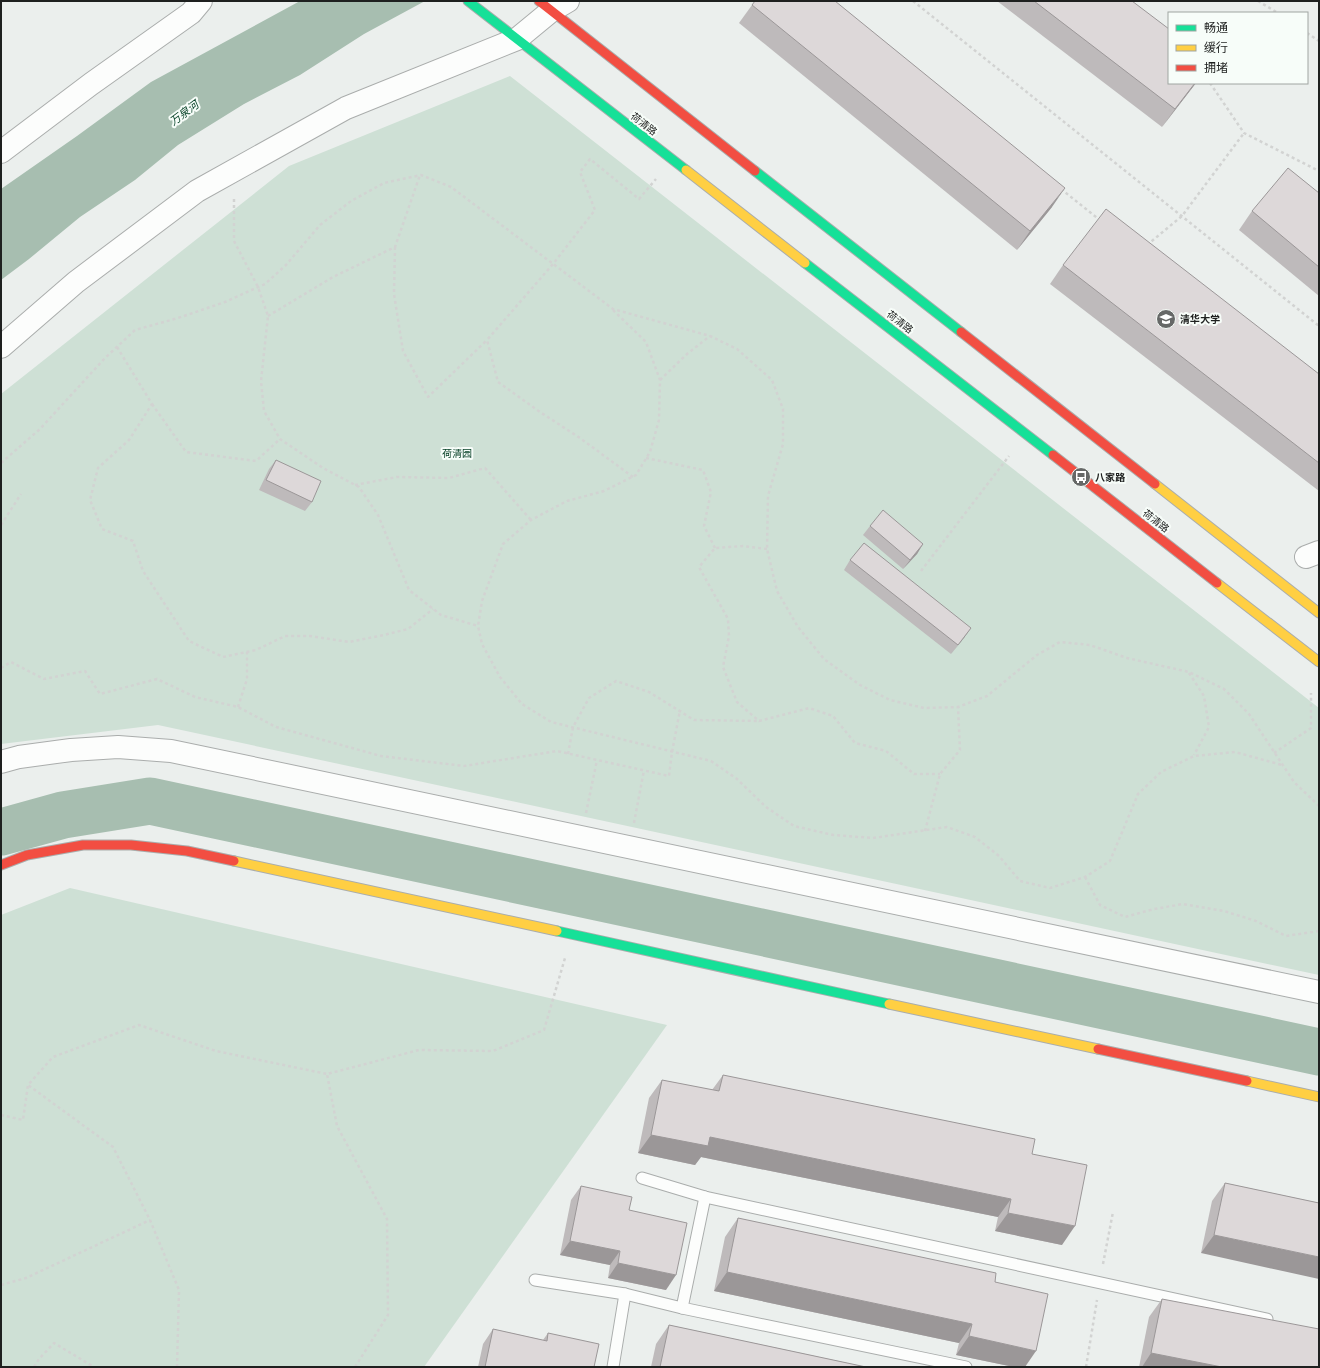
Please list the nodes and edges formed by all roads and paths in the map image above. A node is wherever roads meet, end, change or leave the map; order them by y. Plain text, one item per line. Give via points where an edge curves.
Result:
1 (201, 1) edge
2 (468, 1) edge
3 (913, 1) edge
4 (1258, 1) edge
5 (553, 4) edge
6 (1276, 12) edge
7 (1308, 34) edge
8 (517, 39) junction
9 (1319, 40) edge
10 (1211, 84) edge
11 (1244, 133) junction
12 (1, 152) edge
13 (234, 170) junction
14 (1319, 171) edge
15 (420, 175) junction
16 (656, 179) dead end
17 (1059, 188) edge
18 (1182, 216) junction
19 (1102, 222) edge
20 (1145, 246) edge
21 (395, 247) junction
22 (553, 264) junction
23 (258, 287) junction
24 (613, 310) junction
25 (268, 316) junction
26 (1319, 326) edge
27 (710, 336) junction
28 (487, 340) junction
29 (117, 346) junction
30 (1, 347) edge
31 (660, 380) junction
32 (152, 404) junction
33 (280, 438) junction
34 (1009, 456) dead end
35 (646, 458) junction
36 (1, 463) edge
37 (633, 477) junction
38 (355, 485) junction
39 (21, 494) dead end
40 (531, 520) junction
41 (1, 525) edge
42 (715, 548) junction
43 (767, 549) junction
44 (921, 571) dead end
45 (433, 609) junction
46 (1319, 613) edge
47 (478, 626) junction
48 (247, 652) junction
49 (1319, 662) edge
50 (1, 668) edge
51 (1189, 672) junction
52 (1311, 693) dead end
53 (238, 707) junction
54 (958, 708) junction
55 (680, 710) junction
56 (759, 721) junction
57 (573, 727) junction
58 (672, 752) junction
59 (1274, 752) junction
60 (568, 754) junction
61 (1194, 756) junction
62 (597, 760) junction
63 (1, 762) edge
64 (1283, 766) junction
65 (644, 770) junction
66 (940, 774) junction
67 (1319, 806) edge
68 (925, 831) junction
69 (581, 837) junction
70 (629, 847) junction
71 (1, 865) edge
72 (1084, 877) junction
73 (1319, 930) edge
74 (571, 934) junction
75 (1319, 992) edge
76 (327, 1074) junction
77 (28, 1085) junction
78 (1319, 1097) edge
79 (1, 1116) edge
80 (642, 1178) dead end
81 (704, 1197) junction
82 (150, 1220) junction
83 (536, 1280) dead end
84 (1, 1285) edge
85 (625, 1294) junction
86 (682, 1308) junction
87 (1281, 1322) edge
88 (34, 1367) edge
89 (94, 1367) edge
90 (177, 1367) edge
91 (355, 1367) edge
92 (613, 1367) edge
93 (966, 1367) edge

1 - 12 street via 191,12
2 - 8 main road, 荷清路
3 - 18 path
4 - 6 path
5 - 8 street
5 - 46 main road
7 - 9 path
8 - 13 street via 346,108
8 - 49 main road, 荷清路
10 - 11 path
11 - 14 path
11 - 18 path
13 - 23 path via 234,241
13 - 30 street via 197,191 89,273
15 - 21 path
15 - 22 path via 451,187
15 - 23 path via 384,183 351,201 320,225 286,265
16 - 22 path via 639,199 590,159 580,172 595,210
17 - 19 path
18 - 20 path
18 - 26 path
21 - 25 path via 333,277
21 - 28 path via 394,294 403,351 428,397
22 - 24 path
22 - 28 path
23 - 25 path
23 - 29 path via 225,302 135,330
24 - 27 path
24 - 31 path via 646,342
25 - 33 path via 261,381 264,411
27 - 31 path
27 - 43 path via 737,349 772,380 783,409 783,444 768,496
28 - 37 path via 498,382
29 - 32 path
29 - 36 path via 40,429
31 - 35 path via 659,420
32 - 33 path via 186,452 256,461
32 - 48 path via 129,440 98,468 90,500 102,529 133,541 143,571 190,642 223,657
33 - 38 path via 323,468
34 - 44 path
35 - 37 path
35 - 42 path via 703,470 711,492 704,526
37 - 40 path via 604,491 567,501
38 - 40 path via 397,477 449,478 485,468
38 - 45 path via 378,515 410,590
39 - 41 path
40 - 47 path via 503,544 482,601
42 - 43 path via 743,546
42 - 56 path via 698,567 728,619 729,636 723,667 737,702
43 - 54 path via 776,592 798,627 824,659 860,685 890,700 924,708
45 - 47 path via 441,615
45 - 48 path via 408,629 384,635 349,642 310,636 285,636
47 - 57 path via 482,644 500,677 522,704 551,722
48 - 53 path via 247,679
50 - 53 path via 11,662 44,679 85,671 100,694 157,679 194,697
51 - 54 path via 1127,658 1090,645 1060,642 1037,655 987,696
51 - 59 path via 1224,689 1249,714
51 - 61 path via 1204,696 1209,727
52 - 59 path via 1311,728
53 - 60 path via 276,727 381,756 464,766 557,751
54 - 66 path via 960,750
55 - 56 path via 694,720
55 - 57 path via 649,692 616,682 590,698
55 - 58 path
56 - 66 path via 810,708 833,716 856,743 886,751 914,774
57 - 58 path
57 - 60 path
58 - 65 path via 669,776
58 - 68 path via 711,761 737,779 766,807 794,826 834,835 873,838
59 - 64 path
60 - 62 path
61 - 64 path via 1235,752
61 - 72 path via 1161,772 1138,794 1110,861
62 - 65 path
62 - 69 path
63 - 69 street via 18,757 70,750 118,747 171,750
64 - 67 path via 1294,782
65 - 70 path
66 - 68 path
68 - 72 path via 947,827 975,837 999,856 1020,881 1050,888
69 - 70 street
70 - 75 street
71 - 74 main road via 26,856 83,845 131,845 187,851
72 - 73 path via 1100,905 1125,917 1183,904 1224,911 1256,921 1286,936
74 - 76 path via 544,1030 493,1051 419,1050
74 - 78 main road
76 - 77 path via 216,1051 139,1025 53,1057
76 - 91 path via 337,1126 387,1220 388,1315
77 - 79 path via 23,1120
77 - 82 path via 113,1148
80 - 81 lane
81 - 86 lane
81 - 87 lane
82 - 84 path via 46,1270
82 - 90 path via 179,1290
83 - 85 lane
85 - 86 lane
85 - 92 lane
86 - 93 lane
88 - 89 path via 54,1343

